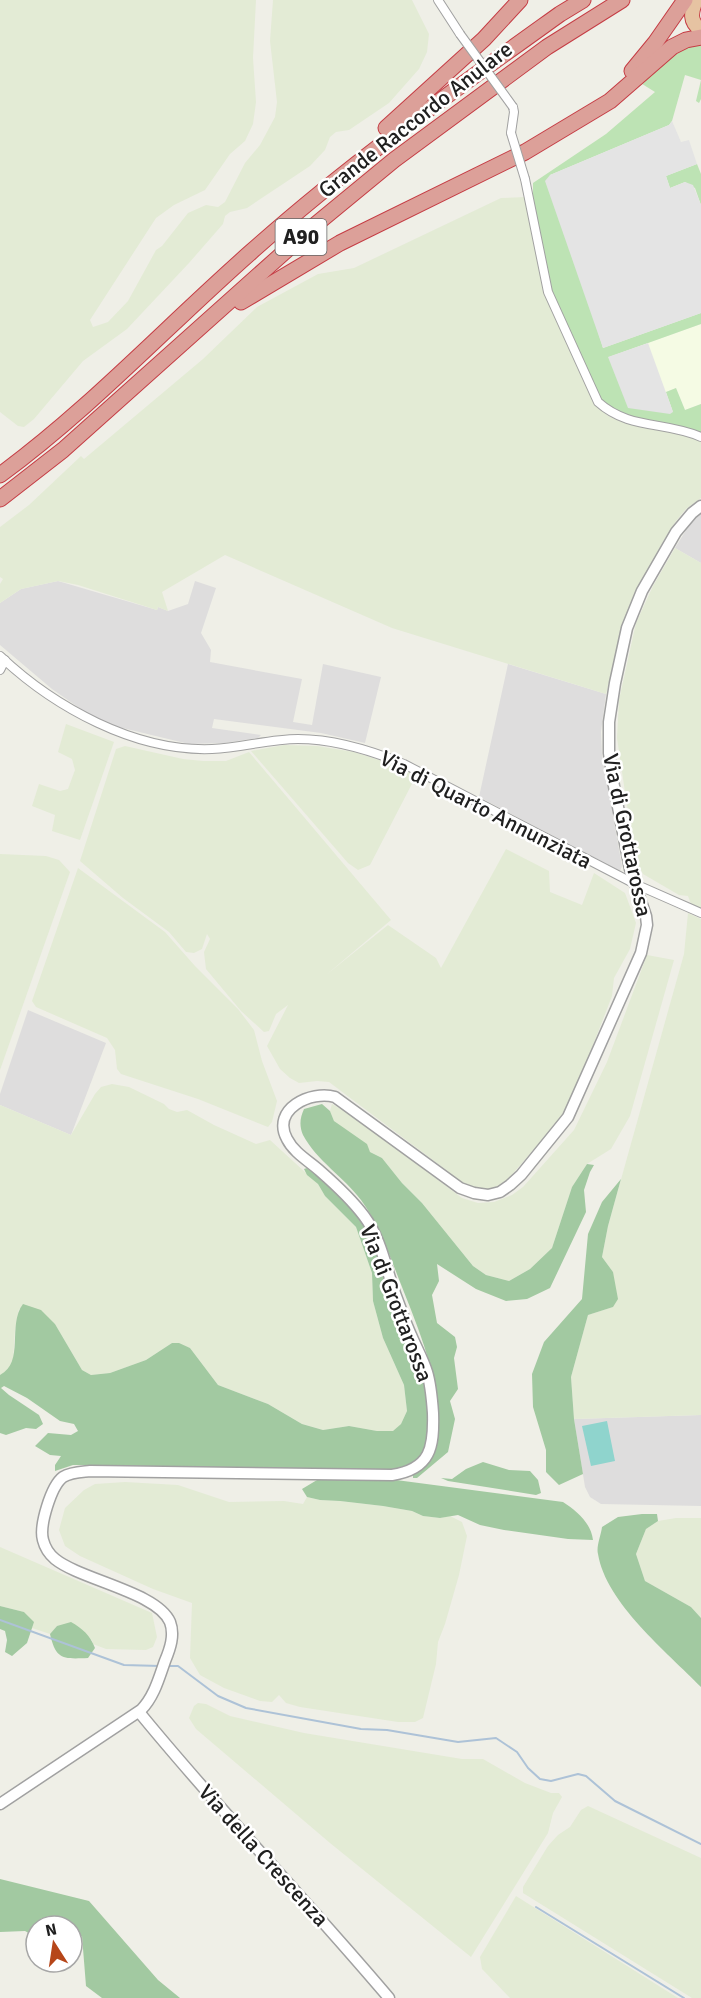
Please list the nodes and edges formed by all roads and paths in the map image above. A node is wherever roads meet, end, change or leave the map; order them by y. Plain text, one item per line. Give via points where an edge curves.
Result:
1 (438, 0) edge
2 (520, 0) edge
3 (583, 0) edge
4 (621, 0) edge
5 (685, 0) edge
6 (696, 0) edge
7 (701, 30) edge
8 (701, 37) edge
9 (576, 121) junction
10 (252, 251) junction
11 (185, 342) junction
12 (701, 437) edge
13 (0, 475) edge
14 (0, 499) edge
15 (701, 506) edge
16 (2, 658) edge
17 (0, 670) edge
18 (635, 884) junction
19 (701, 913) edge
20 (139, 1712) junction
21 (0, 1804) edge
22 (389, 1998) edge

1 - 12 street, bridge via 513,107 511,133 525,179 548,292 598,402 626,420
2 - 10 highway via 484,39 401,116 319,183
3 - 10 highway, Grande Raccordo Anulare / A90 via 400,129
4 - 11 highway, Grande Raccordo Anulare / A90 via 547,46 394,160 309,230
5 - 9 highway via 642,59
6 - 7 highway via 691,17
8 - 9 highway via 672,47 610,101
9 - 11 highway via 525,152 339,243 255,292
10 - 13 highway, Grande Raccordo Anulare / A90 via 103,390
11 - 14 highway, Grande Raccordo Anulare / A90 via 63,450
15 - 18 street, Via di Grottarossa via 676,532 642,591 627,628 615,683 609,753
16 - 17 street
16 - 18 street, Via di Quarto Annunziata via 77,712 114,730 155,743 211,749 298,739 372,751
18 - 19 street, Via di Quarto Annunziata
18 - 20 street, Via di Grottarossa via 647,925 641,953 568,1117 521,1175 500,1192 474,1194 460,1188 345,1103 326,1095 302,1099 285,1119 286,1138 295,1150 343,1192 380,1244 388,1277 432,1393 434,1434 432,1448 422,1463 392,1475 79,1472 63,1477 55,1486 42,1530 49,1552 65,1565 136,1596 162,1611 169,1620 172,1638 168,1655 147,1704
20 - 21 street, Via di Grottarossa
20 - 22 street, Via della Crescenza

